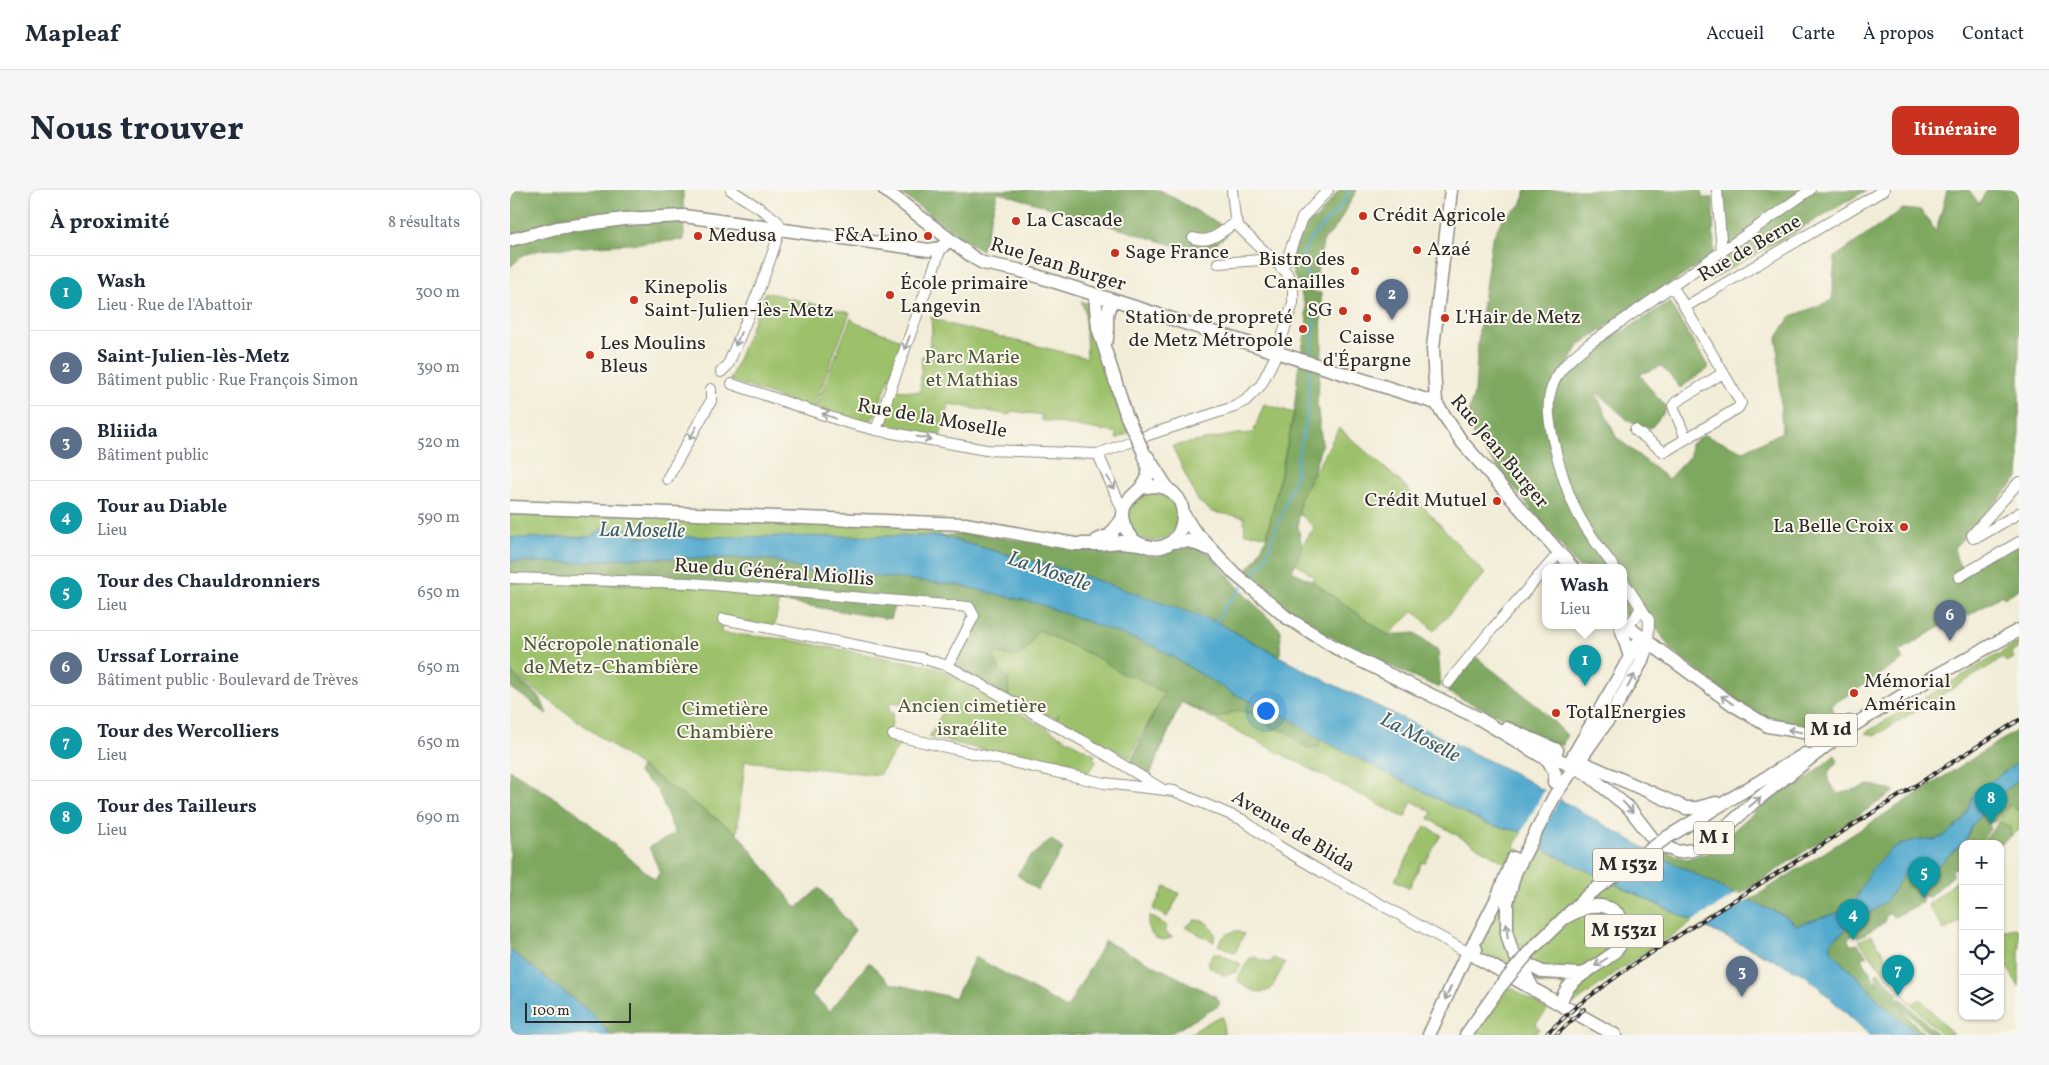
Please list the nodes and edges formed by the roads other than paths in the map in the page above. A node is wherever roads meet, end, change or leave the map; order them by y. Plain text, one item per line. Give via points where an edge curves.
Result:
1 (731, 190) edge
2 (884, 190) edge
3 (1232, 190) edge
4 (1328, 190) edge
5 (1451, 190) edge
6 (1717, 190) edge
7 (1810, 190) edge
8 (1880, 191) edge
9 (1236, 223) junction
10 (780, 228) junction
11 (1193, 238) dead end
12 (510, 240) edge
13 (945, 244) junction
14 (1722, 252) junction
15 (1270, 257) junction
16 (1218, 263) dead end
17 (1281, 268) junction
18 (1672, 287) junction
19 (1095, 296) junction
20 (1111, 301) junction
21 (1684, 307) junction
22 (1278, 353) junction
23 (1108, 361) junction
24 (721, 372) dead end
25 (1723, 373) junction
26 (732, 384) dead end
27 (711, 389) dead end
28 (1436, 403) junction
29 (876, 430) junction
30 (1635, 430) dead end
31 (1686, 439) junction
32 (1143, 451) junction
33 (1098, 454) junction
34 (667, 478) dead end
35 (2019, 482) edge
36 (1141, 488) junction
37 (1168, 490) junction
38 (510, 507) edge
39 (2019, 513) edge
40 (1123, 515) junction
41 (1184, 515) junction
42 (1171, 542) junction
43 (2019, 542) edge
44 (1082, 544) junction
45 (1139, 544) junction
46 (1214, 552) junction
47 (1560, 552) junction
48 (1549, 564) edge
49 (1570, 564) edge
50 (1612, 564) edge
51 (1542, 572) edge
52 (1959, 577) dead end
53 (510, 578) edge
54 (1627, 586) edge
55 (1641, 607) junction
56 (723, 619) dead end
57 (2019, 621) edge
58 (1627, 623) edge
59 (1627, 628) edge
60 (1624, 629) edge
61 (2019, 630) edge
62 (1644, 641) junction
63 (1630, 657) junction
64 (948, 666) junction
65 (1938, 674) junction
66 (1448, 683) dead end
67 (1889, 703) junction
68 (1480, 719) junction
69 (1849, 728) junction
70 (893, 735) dead end
71 (1512, 739) junction
72 (1572, 762) junction
73 (1602, 785) junction
74 (1554, 788) junction
75 (1163, 790) junction
76 (1730, 799) junction
77 (1521, 851) junction
78 (1507, 903) junction
79 (1564, 918) junction
80 (1469, 953) junction
81 (1515, 957) junction
82 (1576, 978) junction
83 (1534, 990) junction
84 (1561, 1005) junction
85 (1429, 1035) edge
86 (1466, 1035) edge
87 (1615, 1035) edge

1 - 10 street via 777,220
2 - 13 main road, Rue Jean Burger via 927,221
3 - 9 street
4 - 17 street via 1302,218
5 - 28 main road via 1433,348
6 - 14 street
7 - 14 street
8 - 21 street, Rue de Berne
9 - 11 street via 1212,239
9 - 15 street, Rue de la Moselle
10 - 12 main road via 684,216 557,228
10 - 13 main road via 929,250
10 -> 24 street via 728,365
13 - 19 main road, Rue Jean Burger via 983,263 1018,270
13 -> 29 street
14 - 18 street
15 - 16 street
15 - 17 street, Rue de la Moselle
17 - 22 street, Rue de la Moselle via 1291,280 1294,299
18 - 21 street
18 - 50 street via 1568,362 1555,380 1548,408 1552,436 1576,510
19 - 20 main road, Rue Jean Burger
19 - 23 main road via 1098,328
20 - 22 main road, Rue Jean Burger
20 - 23 main road via 1106,326
21 - 25 street
22 - 28 main road, Rue Jean Burger
22 - 33 street, Rue de la Moselle via 1261,385 1240,404
23 - 32 main road, bridge via 1126,417
25 - 31 street via 1673,406
25 - 31 street via 1741,403 1738,408
29 -> 26 street, Rue de la Moselle
27 -> 34 street via 711,401
28 - 47 main road, Rue Jean Burger via 1462,442
29 -> 33 street, Rue de la Moselle via 986,450
30 - 31 street via 1664,452
32 - 36 main road via 1148,476
32 - 37 main road
33 -> 40 street
35 - 39 street via 1973,538
36 - 37 main road via 1160,486
36 - 40 main road via 1129,497
37 - 41 main road via 1182,505
38 - 44 main road via 965,524
40 - 44 main road via 1116,529 1106,538
40 - 45 main road via 1125,529
41 - 42 main road via 1183,526
41 - 46 main road, M 1
42 - 45 main road via 1155,547
42 - 46 main road, M 1 via 1199,544
43 - 52 street
44 - 45 main road
46 - 68 main road, M 1 via 1286,617 1341,651
47 - 48 street
47 - 49 main road, Rue Jean Burger
51 - 66 street
53 - 64 street, Rue du Général Miollis via 723,585 969,606 974,616
54 - 55 street
55 - 58 street via 1635,618
55 - 62 street via 1650,620 1651,630
56 - 64 street
57 - 65 main road, M 1
59 - 62 main road, M 1d
60 - 63 main road
61 - 65 main road, M 1
62 - 63 main road
67 -> 62 main road, M 1d via 1836,729 1798,733 1768,726
72 -> 62 main road via 1610,717 1641,663
63 - 72 main road
64 - 75 street via 1085,742
65 - 67 main road, M 1
67 - 69 main road, M 1
68 - 71 main road, M 1
68 - 72 main road, M 1 via 1516,732
73 -> 69 main road, M 1 via 1629,808 1653,839 1678,852 1693,850 1708,844 1754,802
69 - 76 main road, M 1
70 - 75 street, Avenue de Blida via 1104,783
71 - 72 main road, M 1
71 - 74 main road, M 1 via 1548,760 1555,773
72 - 73 main road, M 1
72 - 74 main road
72 - 76 main road, M 1 via 1686,808
73 - 74 main road, M 1 via 1575,778
74 - 77 main road
75 - 80 street, Avenue de Blida via 1243,820 1322,872
76 - 79 main road, M 153z, bridge via 1666,838 1590,893
77 - 78 main road
77 - 80 main road
78 - 80 main road via 1481,945
81 -> 78 main road via 1507,934
79 -> 82 main road, M 153z1 via 1587,907 1603,905 1615,911 1624,925 1624,935 1616,951
79 - 86 main road, M 153z, bridge via 1499,988
80 - 83 main road, Avenue de Blida
80 -> 85 main road
81 - 82 main road, M 153z1 via 1542,972
81 - 83 main road
82 - 83 main road, M 153z1 via 1552,989
82 - 84 main road via 1563,994
83 - 84 main road, Avenue de Blida
84 - 87 main road, Avenue de Blida

